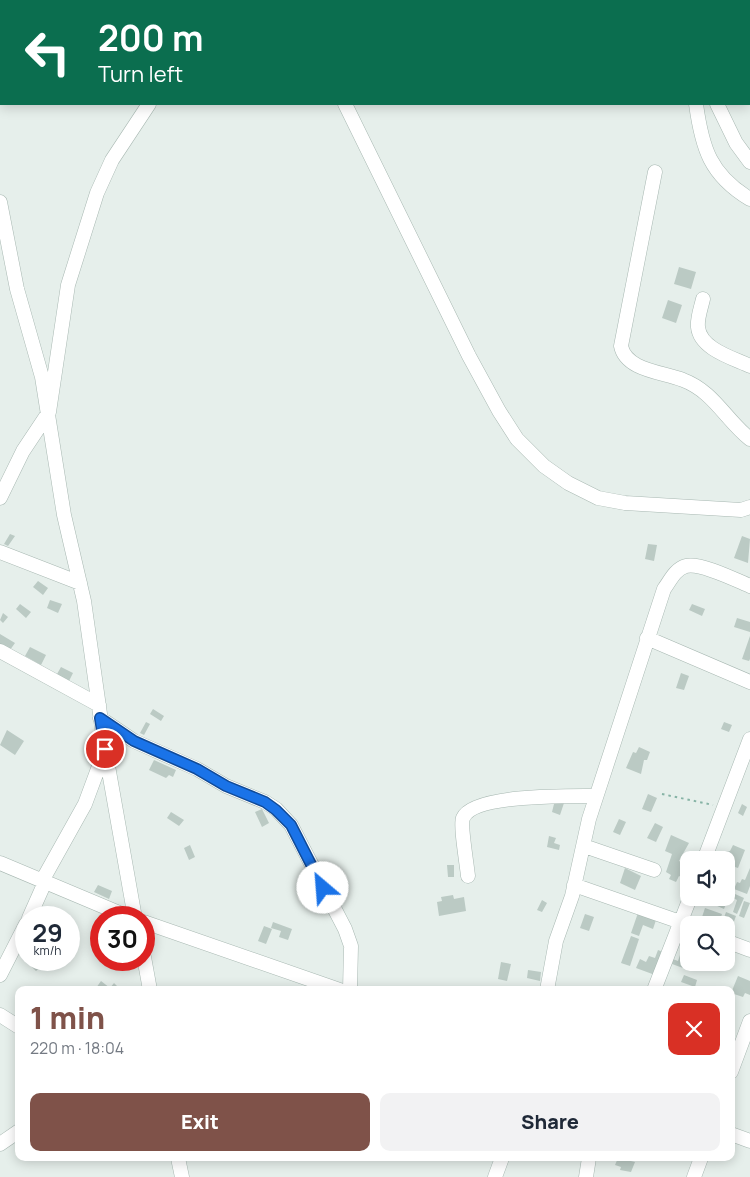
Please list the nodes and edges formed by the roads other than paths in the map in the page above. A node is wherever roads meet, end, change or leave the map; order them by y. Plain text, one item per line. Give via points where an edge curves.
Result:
1 (148, 105) edge
2 (345, 105) edge
3 (696, 105) edge
4 (717, 105) edge
5 (750, 162) edge
6 (655, 172) dead end
7 (750, 199) edge
8 (0, 202) edge
9 (2, 235) edge
10 (703, 299) dead end
11 (750, 366) edge
12 (49, 412) junction
13 (750, 439) edge
14 (0, 498) edge
15 (750, 506) edge
16 (0, 552) edge
17 (80, 583) junction
18 (750, 586) edge
19 (647, 638) junction
20 (0, 651) edge
21 (750, 682) edge
22 (100, 712) junction
23 (750, 739) edge
24 (105, 749) junction
25 (596, 796) junction
26 (584, 846) junction
27 (707, 851) edge
28 (0, 863) edge
29 (654, 870) dead end
30 (468, 876) dead end
31 (43, 881) junction
32 (574, 885) junction
33 (34, 906) edge
34 (102, 906) edge
35 (133, 906) edge
36 (680, 921) edge
37 (155, 926) edge
38 (680, 934) edge
39 (735, 944) edge
40 (15, 946) edge
41 (750, 950) edge
42 (147, 971) edge
43 (0, 975) edge
44 (149, 986) edge
45 (328, 986) edge
46 (350, 986) edge
47 (548, 986) edge
48 (656, 986) edge
49 (0, 1015) edge
50 (750, 1021) edge
51 (15, 1024) edge
52 (736, 1040) edge
53 (15, 1134) edge
54 (735, 1135) edge
55 (750, 1141) edge
56 (0, 1144) edge
57 (179, 1161) edge
58 (501, 1161) edge
59 (589, 1161) edge
60 (700, 1161) edge
61 (182, 1177) edge
62 (495, 1177) edge
63 (586, 1177) edge
64 (694, 1177) edge

1 - 12 street via 112,160 79,244 68,286
2 - 15 street via 473,364 517,439 544,466 598,498 625,503 741,510
3 - 7 street via 699,126 712,164 721,178
4 - 5 street via 736,143
6 - 13 street via 622,353 631,362 694,385 718,404
8 - 9 street
9 - 12 street
10 - 11 street via 698,321 702,338 714,349
12 - 14 street via 16,463
12 - 17 street via 64,515
16 - 17 street
17 - 22 street
18 - 19 street via 699,567 686,566 674,573 664,589
19 - 21 street
19 - 25 street
20 - 22 street
22 - 24 street
22 - 46 street via 134,741 265,802 291,825 345,929 351,946
23 - 27 street
24 - 31 street via 85,804
24 - 35 street
25 - 26 street via 588,818
25 - 30 street via 548,795 468,810 462,820
26 - 29 street
26 - 32 street
28 - 31 street
31 - 33 street
31 - 34 street
32 - 36 street
32 - 47 street via 556,941
37 - 45 street
38 - 48 street
39 - 41 street
40 - 43 street
42 - 44 street
49 - 51 street
50 - 52 street
53 - 56 street
54 - 55 street
57 - 61 street
58 - 62 street
59 - 63 street
60 - 64 street

